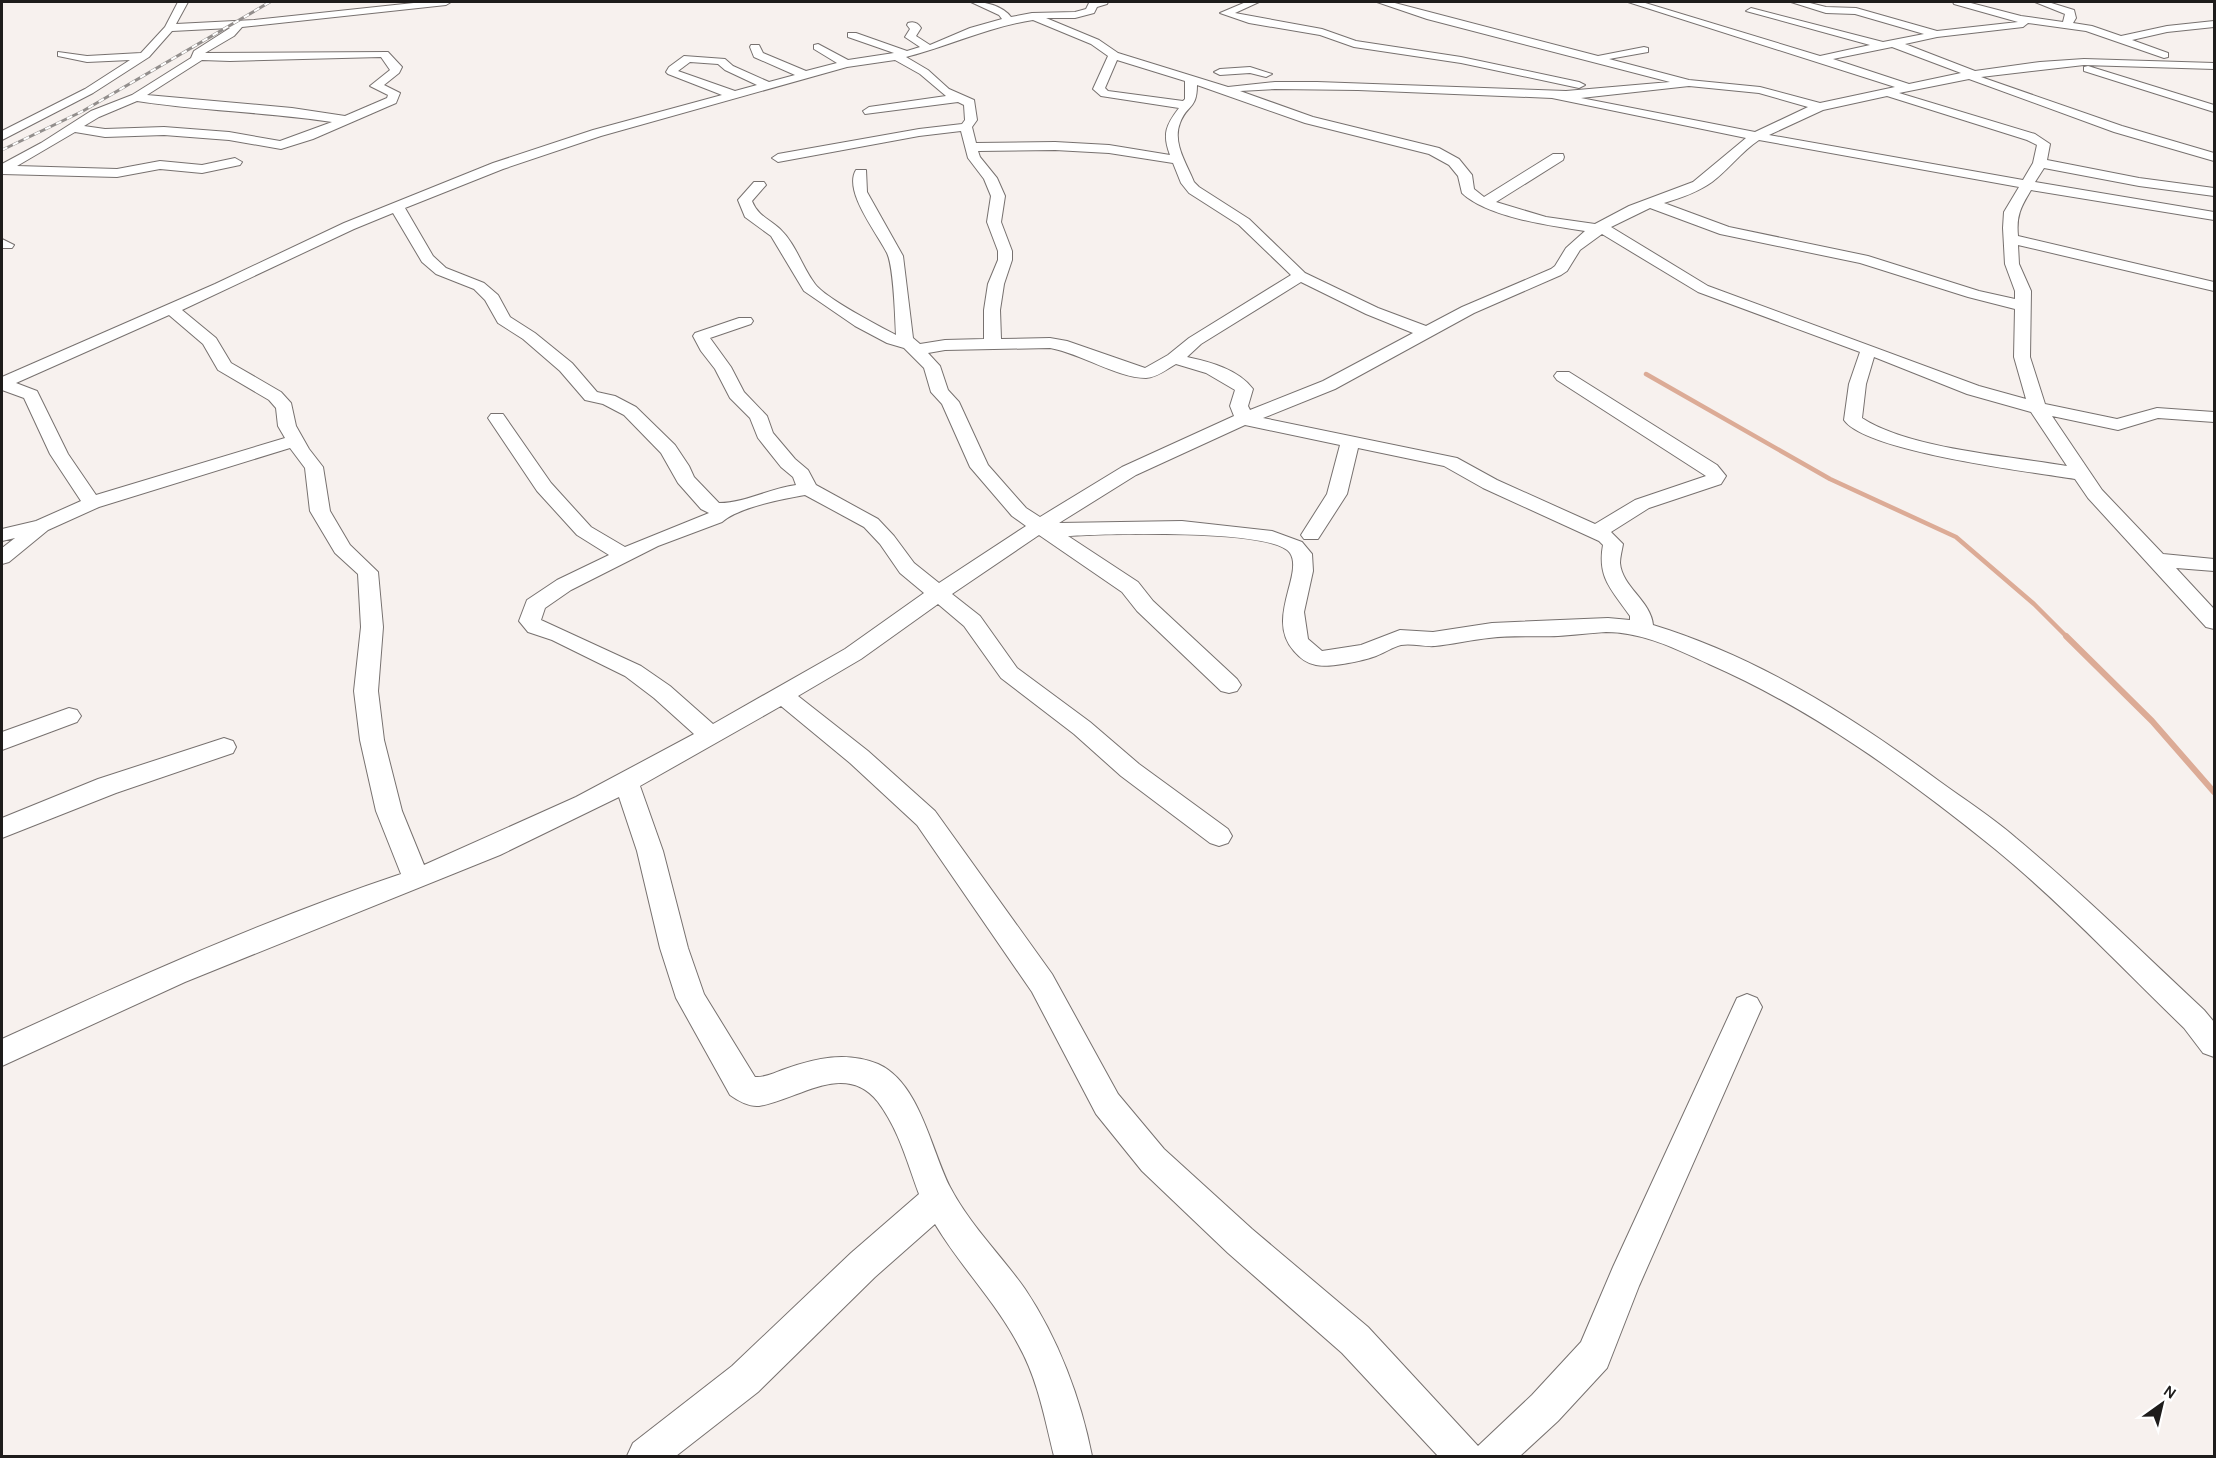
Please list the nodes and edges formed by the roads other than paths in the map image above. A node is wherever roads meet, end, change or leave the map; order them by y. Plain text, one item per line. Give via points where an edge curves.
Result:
1 (183, 2) edge
2 (359, 2) edge
3 (446, 2) edge
4 (976, 2) edge
5 (1103, 2) edge
6 (1254, 2) edge
7 (1382, 2) edge
8 (1634, 2) edge
9 (1796, 2) edge
10 (1958, 2) edge
11 (2040, 2) edge
12 (389, 4) edge
13 (280, 9) dead end
14 (1751, 10) dead end
15 (350, 12) junction
16 (1032, 16) junction
17 (382, 20) dead end
18 (1006, 21) junction
19 (2034, 22) junction
20 (254, 23) junction
21 (239, 24) junction
22 (2214, 24) edge
23 (912, 25) dead end
24 (2066, 25) junction
25 (169, 28) junction
26 (1937, 34) junction
27 (852, 35) dead end
28 (2119, 40) junction
29 (1889, 45) junction
30 (755, 47) dead end
31 (818, 47) dead end
32 (926, 48) junction
33 (1644, 50) dead end
34 (62, 54) dead end
35 (899, 55) junction
36 (1114, 55) junction
37 (145, 56) junction
38 (199, 57) junction
39 (1822, 59) junction
40 (1595, 60) junction
41 (2068, 62) junction
42 (846, 64) junction
43 (2187, 64) junction
44 (2214, 66) edge
45 (1220, 72) dead end
46 (806, 75) junction
47 (1973, 76) junction
48 (1191, 78) junction
49 (1689, 82) junction
50 (1306, 85) junction
51 (769, 86) junction
52 (1224, 89) junction
53 (1911, 89) junction
54 (1607, 92) junction
55 (1887, 94) junction
56 (735, 95) junction
57 (1552, 95) junction
58 (136, 97) junction
59 (960, 98) junction
60 (1186, 105) junction
61 (58, 107) junction
62 (1607, 107) junction
63 (1820, 107) junction
64 (2214, 110) edge
65 (869, 111) dead end
66 (95, 114) junction
67 (8, 117) dead end
68 (41, 117) junction
69 (346, 120) junction
70 (966, 127) junction
71 (72, 129) junction
72 (2, 136) edge
73 (1756, 137) junction
74 (970, 147) junction
75 (1558, 156) dead end
76 (2214, 157) edge
77 (778, 158) dead end
78 (1179, 160) junction
79 (235, 162) dead end
80 (2040, 163) junction
81 (861, 173) dead end
82 (2027, 184) junction
83 (759, 185) dead end
84 (2214, 192) edge
85 (1484, 203) junction
86 (1651, 203) junction
87 (397, 207) junction
88 (2214, 216) edge
89 (1598, 228) junction
90 (2012, 239) junction
91 (1300, 276) junction
92 (2214, 286) edge
93 (2023, 306) junction
94 (170, 308) junction
95 (745, 321) dead end
96 (1426, 332) junction
97 (991, 344) junction
98 (913, 347) junction
99 (1869, 350) junction
100 (1174, 359) junction
101 (1563, 376) dead end
102 (2, 384) edge
103 (2037, 408) junction
104 (2214, 417) edge
105 (497, 418) dead end
106 (1244, 419) junction
107 (296, 441) junction
108 (1350, 441) junction
109 (2080, 474) junction
110 (808, 489) junction
111 (92, 503) junction
112 (724, 510) junction
113 (43, 525) junction
114 (1039, 526) junction
115 (1597, 532) junction
116 (2, 535) edge
117 (1311, 535) dead end
118 (625, 556) junction
119 (2, 558) edge
120 (2155, 560) junction
121 (2214, 565) edge
122 (938, 594) junction
123 (2214, 622) edge
124 (1642, 629) junction
125 (1229, 686) dead end
126 (782, 695) junction
127 (69, 716) dead end
128 (711, 736) junction
129 (2, 741) edge
130 (224, 747) dead end
131 (626, 781) junction
132 (2, 828) edge
133 (1219, 836) dead end
134 (417, 879) junction
135 (1748, 1007) dead end
136 (2214, 1044) edge
137 (2, 1053) edge
138 (938, 1199) junction
139 (646, 1456) edge
140 (1073, 1456) edge
141 (1464, 1456) edge
142 (1493, 1456) edge

1 - 25 street
2 - 15 street
3 - 12 street
4 - 18 street via 1003,13
5 - 16 street via 1083,14
6 - 54 street via 1225,13 1322,32 1354,44 1461,60
7 - 40 street
8 - 39 street
9 - 26 street via 1856,11
10 - 19 street
11 - 24 street via 2070,12
12 - 15 street
12 - 17 street
13 - 20 street
14 - 29 street
15 - 20 street
16 - 18 street
16 - 36 street via 1095,42
18 - 32 street
19 - 24 street
19 - 26 street
20 - 21 street
21 - 25 street
21 - 38 street via 195,55
22 - 28 street
23 - 32 street via 916,28 906,36
24 - 28 street via 2088,28
25 - 37 street
26 - 29 street
27 - 35 street
28 - 43 street
29 - 39 street
29 - 47 street
30 - 46 street via 758,55
31 - 42 street
32 - 35 street
33 - 40 street
34 - 37 street via 87,59
35 - 42 street
35 - 59 street
36 - 48 street
36 - 60 street via 1099,88 1105,94
37 - 61 street
38 - 58 street
38 - 69 street via 384,54 396,67 376,86 394,93 392,100
39 - 53 street
40 - 49 street
41 - 43 street
41 - 47 street
41 - 64 street
42 - 46 street
43 - 44 street
45 - 50 street via 1255,71
46 - 51 street
47 - 53 street
47 - 76 street via 2118,129
48 - 52 street
48 - 60 street via 1192,91
49 - 54 street
49 - 63 street via 1760,90
50 - 52 street
50 - 57 street
51 - 56 street
51 - 56 street via 729,69 721,61 688,58 673,69 677,75
52 - 85 street via 1309,120 1443,155 1465,175 1467,190
53 - 55 street
54 - 57 street
54 - 62 street
55 - 63 street
55 - 80 street via 2039,141 2044,144
56 - 87 street via 597,133 498,166
57 - 62 street
58 - 66 street
58 - 69 street
59 - 65 street
59 - 70 street via 970,103 971,120
60 - 78 street via 1171,132
61 - 66 street
61 - 68 street
62 - 73 street
63 - 73 street
66 - 71 street
67 - 68 street
68 - 72 street
69 - 71 street via 281,145 164,130 105,134
70 - 74 street
70 - 77 street
71 - 79 street via 2,170 117,173 160,165 202,169
73 - 82 street
73 - 86 street via 1706,180
74 - 78 street via 1109,149
74 - 97 street via 998,196 994,222 1005,251 992,310
75 - 85 street
78 - 91 street via 1194,190 1244,222
80 - 82 street
80 - 84 street
81 - 98 street via 860,192 896,256 905,339
82 - 88 street
82 - 90 street via 2011,212
83 - 98 street via 746,200 750,214 776,232 809,288 861,323
85 - 89 street via 1544,221
86 - 89 street
86 - 93 street via 1725,231 1863,259
87 - 94 street
87 - 112 street via 427,259 441,271 479,286 492,298 504,320 566,367 591,396 630,411 668,449 694,492 708,505
89 - 96 street via 1570,250 1556,272
89 - 99 street via 1617,235 1703,288
90 - 92 street
90 - 93 street via 2010,253 2023,291
91 - 96 street via 1362,307
91 - 100 street via 1195,341
93 - 103 street via 2022,357
94 - 102 street
94 - 107 street via 210,341 224,366 275,396 285,407 287,426
95 - 110 street via 701,336 723,367 735,394 758,416 764,434 801,474
96 - 106 street via 1329,385
97 - 98 street
97 - 100 street via 1067,346 1147,373
98 - 114 street via 932,366 940,392 950,402 979,467 1008,501
99 - 103 street via 1973,390
99 - 109 street via 1853,402 1853,420 1857,425 1901,441
100 - 106 street via 1235,380 1244,389 1239,406
101 - 115 street via 1716,476 1714,480 1642,504
102 - 111 street via 32,395 59,454
103 - 104 street via 2118,425 2157,413
103 - 109 street
105 - 118 street via 544,487 584,531
106 - 108 street
106 - 114 street via 1171,449
107 - 111 street
107 - 134 street via 314,467 320,511 342,549 368,573 372,628 366,690 371,736 389,816
108 - 115 street via 1450,462
108 - 117 street via 1336,494
109 - 120 street
110 - 112 street
110 - 122 street via 871,523 908,568
111 - 113 street
112 - 118 street via 715,518 673,532
113 - 116 street
113 - 119 street
114 - 122 street
114 - 124 street via 1069,530 1182,527 1272,537 1295,546 1302,554 1303,571 1293,612 1297,641 1320,659 1365,652 1400,637 1433,639 1492,630 1608,625
114 - 125 street via 1130,587
115 - 124 street via 1613,544 1610,563 1614,577 1641,616
118 - 128 street via 543,598 535,605 530,621 633,671
120 - 121 street
120 - 123 street
122 - 126 street via 853,654
122 - 133 street via 972,621 1009,673
124 - 136 street via 1775,685 1872,744 2005,843 2194,1018
126 - 128 street
126 - 141 street via 926,818 1042,983 1107,1104 1154,1160 1354,1340
127 - 129 street
128 - 131 street
130 - 132 street via 107,786
131 - 134 street via 585,804
131 - 138 street via 650,850 674,948 691,998 741,1085 758,1092 828,1071 852,1071 877,1080 903,1115
134 - 137 street via 175,973
135 - 142 street via 1594,1355
138 - 139 street via 745,1379
138 - 140 street via 1033,1335 1062,1411

